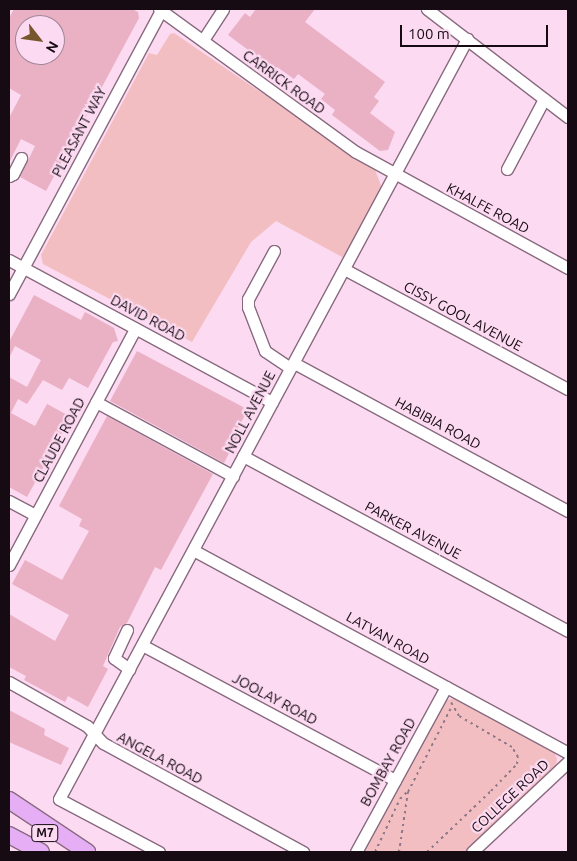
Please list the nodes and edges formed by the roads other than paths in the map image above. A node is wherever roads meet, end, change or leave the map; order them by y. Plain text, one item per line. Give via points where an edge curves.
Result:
1 (223, 9) edge
2 (426, 9) edge
3 (160, 10) edge
4 (467, 39) junction
5 (203, 40) junction
6 (544, 99) junction
7 (568, 118) edge
8 (21, 158) dead end
9 (507, 169) dead end
10 (394, 175) junction
11 (9, 176) edge
12 (274, 251) dead end
13 (9, 260) edge
14 (23, 268) junction
15 (568, 268) edge
16 (344, 269) junction
17 (9, 294) edge
18 (135, 328) junction
19 (292, 366) junction
20 (568, 389) edge
21 (96, 402) junction
22 (272, 402) junction
23 (243, 456) junction
24 (233, 476) junction
25 (9, 500) edge
26 (568, 511) edge
27 (36, 515) junction
28 (193, 550) junction
29 (9, 565) edge
30 (127, 630) dead end
31 (568, 631) edge
32 (142, 645) junction
33 (129, 669) junction
34 (9, 682) edge
35 (448, 692) junction
36 (94, 734) junction
37 (568, 753) edge
38 (568, 762) edge
39 (395, 780) junction
40 (9, 800) edge
41 (9, 814) edge
42 (9, 835) edge
43 (9, 845) edge
44 (25, 852) edge
45 (41, 852) edge
46 (82, 852) edge
47 (87, 852) edge
48 (159, 852) edge
49 (303, 852) edge
50 (356, 852) edge
51 (472, 852) edge

1 - 5 street
2 - 4 street
3 - 5 street, CARRICK ROAD
3 - 14 street, PLEASANT WAY
4 - 6 street
4 - 10 street, NOLL AVENUE
5 - 10 street, CARRICK ROAD via 346,146
6 - 7 street
6 - 9 street
8 - 11 street
10 - 15 street, KHALFE ROAD
10 - 16 street, NOLL AVENUE
12 - 19 street, HABIBIA ROAD via 248,299 248,307 265,351
13 - 14 street, DAVID ROAD
14 - 17 street, PLEASANT WAY
14 - 18 street, DAVID ROAD
16 - 19 street, NOLL AVENUE
16 - 20 street, CISSY GOOL AVENUE
18 - 21 street, CLAUDE ROAD
18 - 22 street, DAVID ROAD
19 - 22 street, NOLL AVENUE
19 - 26 street, HABIBIA ROAD
21 - 24 street
21 - 27 street, CLAUDE ROAD
22 - 23 street, NOLL AVENUE
23 - 24 street, NOLL AVENUE
23 - 31 street, PARKER AVENUE
24 - 28 street, NOLL AVENUE
25 - 27 street
27 - 29 street, CLAUDE ROAD
28 - 32 street, NOLL AVENUE
28 - 35 street, LATVAN ROAD
30 - 33 street via 114,658
32 - 33 street, NOLL AVENUE
32 - 39 street, JOOLAY ROAD
33 - 36 street, NOLL AVENUE
34 - 36 street, ANGELA ROAD via 87,726
35 - 37 street, LATVAN ROAD
35 - 39 street, BOMBAY ROAD
36 - 48 street, NOLL AVENUE via 59,799
36 - 49 street, ANGELA ROAD via 103,743
38 - 51 street, COLLEGE ROAD
39 - 50 street, BOMBAY ROAD
40 - 47 highway
41 - 46 highway, M7
42 - 45 highway, M7
43 - 44 highway

